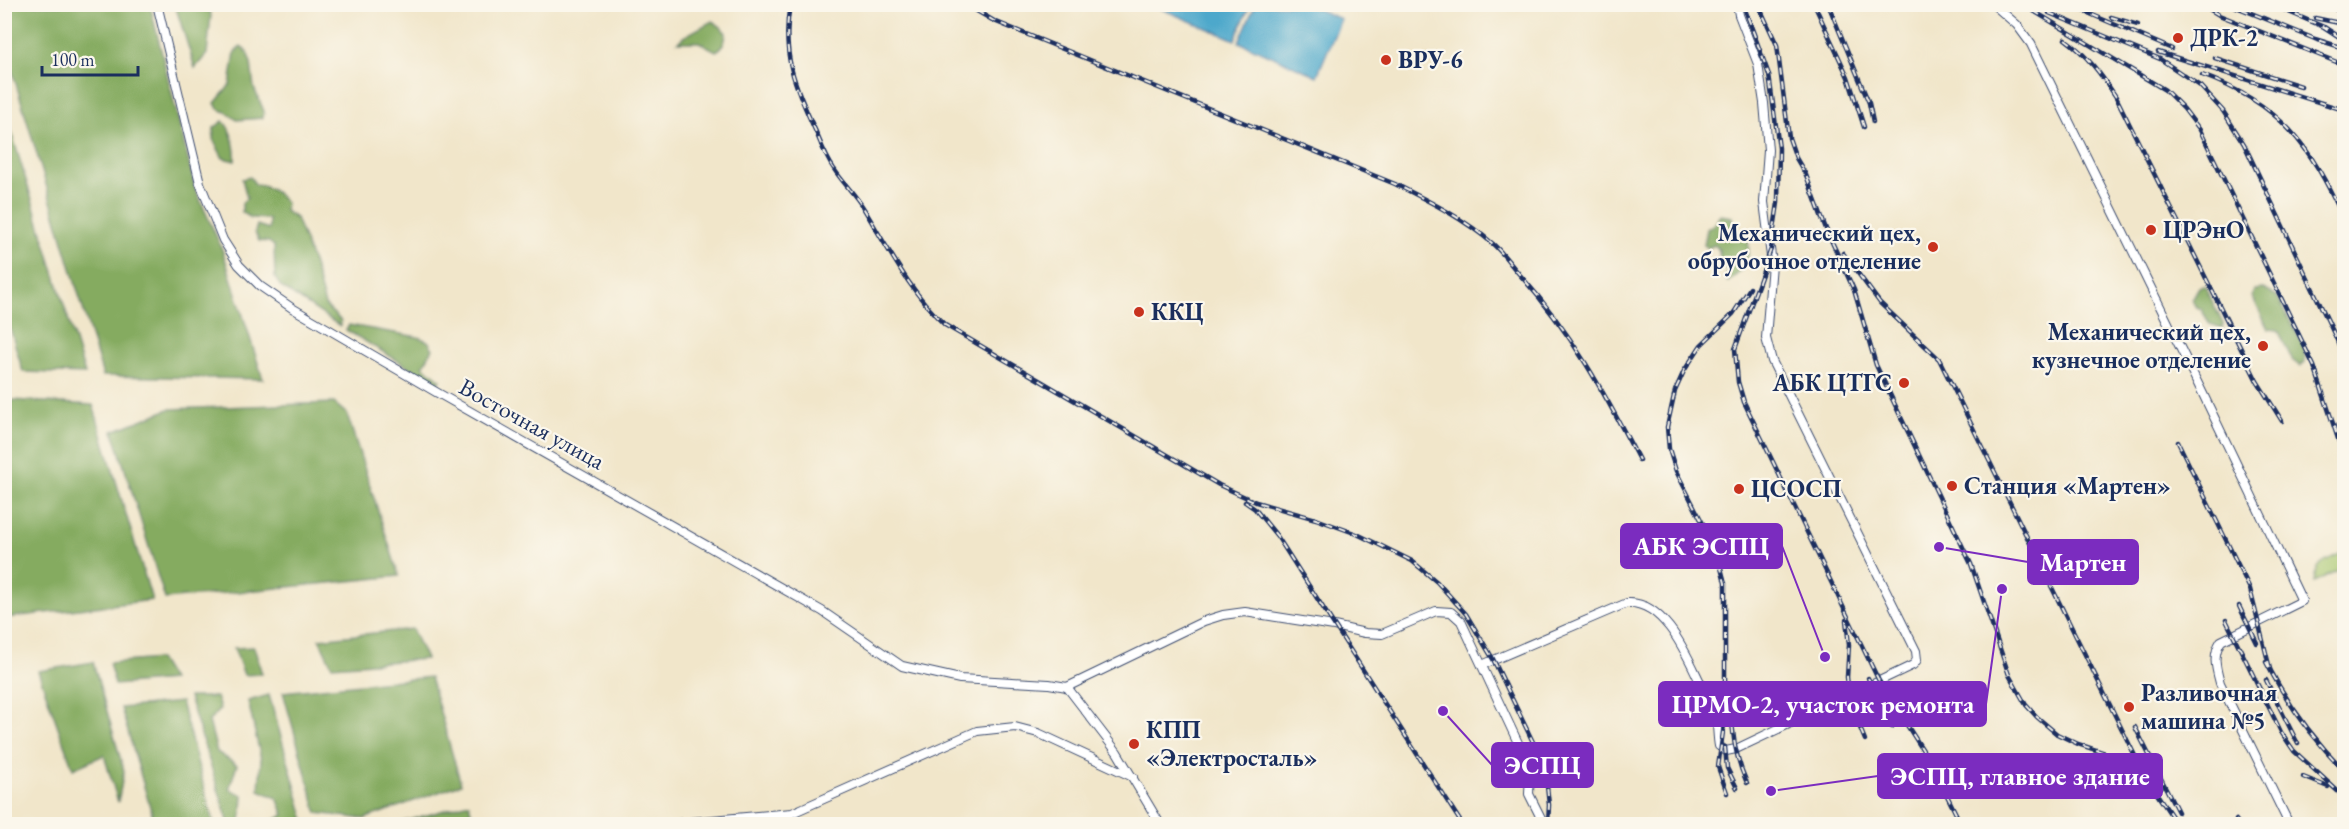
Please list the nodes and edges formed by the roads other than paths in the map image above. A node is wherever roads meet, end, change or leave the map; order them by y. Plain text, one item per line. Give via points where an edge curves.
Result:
1 (157, 4) edge
2 (1737, 4) edge
3 (1993, 4) edge
4 (1482, 664) junction
5 (1067, 687) junction
6 (1133, 777) junction
7 (667, 825) edge
8 (1160, 825) edge
9 (1544, 825) edge
10 (2289, 825) edge

1 - 5 street, Восточная улица via 200,183 223,240 239,265 260,286 436,392 822,611 902,666 960,679
2 - 4 street via 1758,64 1764,103 1768,150 1764,202 1772,264 1766,338 1772,361 1916,651 1917,660 1821,710 1726,751 1719,746 1715,712 1683,649 1668,625 1637,603 1627,603
3 - 10 street via 2031,44 2302,601 2221,641 2215,665 2220,683
4 - 5 street via 1461,621 1451,612 1436,611 1382,634 1245,612 1204,621
4 - 9 street via 1526,760 1529,794
5 - 6 street
6 - 7 street via 1038,733 1003,727 977,731 792,813
6 - 8 street

